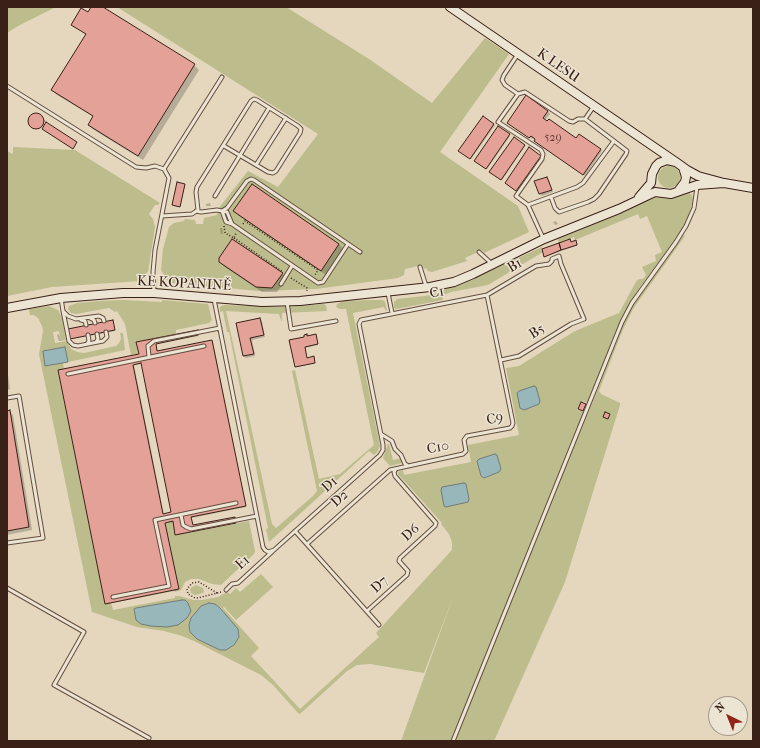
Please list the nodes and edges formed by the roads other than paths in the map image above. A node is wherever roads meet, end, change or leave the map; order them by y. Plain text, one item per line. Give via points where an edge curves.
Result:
1 (450, 7) edge
2 (518, 54) junction
3 (222, 77) dead end
4 (7, 86) edge
5 (518, 94) junction
6 (594, 106) junction
7 (269, 108) junction
8 (286, 118) junction
9 (585, 119) junction
10 (614, 141) junction
11 (224, 146) junction
12 (652, 146) junction
13 (240, 155) junction
14 (676, 162) junction
15 (256, 165) junction
16 (656, 166) junction
17 (683, 167) junction
18 (164, 169) junction
19 (652, 179) junction
20 (724, 183) junction
21 (697, 185) junction
22 (753, 188) edge
23 (661, 192) junction
24 (675, 193) junction
25 (215, 196) dead end
26 (551, 197) junction
27 (636, 200) junction
28 (528, 205) junction
29 (196, 211) junction
30 (222, 211) junction
31 (162, 216) junction
32 (544, 239) junction
33 (348, 244) junction
34 (360, 252) dead end
35 (479, 252) dead end
36 (492, 264) junction
37 (292, 266) junction
38 (420, 267) dead end
39 (280, 284) dead end
40 (427, 288) junction
41 (388, 293) junction
42 (154, 294) junction
43 (487, 295) junction
44 (61, 298) junction
45 (214, 298) junction
46 (287, 302) junction
47 (7, 308) edge
48 (63, 310) junction
49 (392, 313) junction
50 (90, 318) junction
51 (584, 319) joint
52 (81, 320) junction
53 (104, 321) dead end
54 (336, 321) dead end
55 (95, 323) dead end
56 (86, 325) dead end
57 (220, 328) junction
58 (106, 332) dead end
59 (97, 334) dead end
60 (88, 335) dead end
61 (94, 343) junction
62 (85, 345) junction
63 (204, 346) dead end
64 (149, 357) junction
65 (501, 360) junction
66 (68, 374) dead end
67 (7, 398) edge
68 (380, 432) junction
69 (467, 436) joint
70 (408, 465) junction
71 (397, 468) junction
72 (388, 471) joint
73 (236, 503) dead end
74 (181, 515) junction
75 (257, 516) junction
76 (295, 531) junction
77 (7, 543) edge
78 (307, 544) junction
79 (274, 550) junction
80 (407, 575) joint
81 (7, 588) edge
82 (226, 590) road end
83 (113, 597) dead end
84 (367, 611) junction
85 (380, 625) dead end
86 (149, 738) dead end
87 (453, 741) edge

1 - 2 street, K LESU
2 - 5 lane via 502,80
2 - 6 street, K LESU
3 - 18 lane
4 - 18 lane via 136,166 155,166
5 - 9 lane via 525,92 569,121
5 - 28 lane via 498,122 541,150 543,154 516,196
6 - 9 lane
6 - 12 street, K LESU
7 - 8 lane
7 - 11 lane via 257,100 251,101
7 - 13 lane
8 - 15 lane
8 - 15 lane via 301,129 276,171 268,172
9 - 10 lane
10 - 26 lane via 583,183
10 - 26 lane via 627,151 599,194 588,202 559,212
11 - 13 lane
11 - 29 lane via 198,187
12 - 14 street, K LESU
12 - 16 street
13 - 15 lane
13 - 25 lane
14 - 16 street via 667,160
14 - 17 street
16 - 19 street
17 - 20 street via 698,176
17 - 24 street via 685,182
18 - 31 lane via 169,178
19 - 23 street via 655,187
19 - 27 street
20 - 21 street
20 - 22 street
21 - 24 street
21 - 87 lane via 694,208 683,231 638,294 622,322
23 - 24 street
23 - 27 street
26 - 28 lane
27 - 32 street, KE KOPANINĚ via 620,209
28 - 32 lane
29 - 30 lane
29 - 31 lane via 192,214
30 - 33 lane via 251,179
30 - 37 lane via 226,222
31 - 42 lane via 155,250
32 - 36 street, KE KOPANINĚ
33 - 34 lane
33 - 37 lane via 323,282 312,280
35 - 36 lane
36 - 40 street, KE KOPANINĚ via 458,280
37 - 39 lane
38 - 40 lane
40 - 41 street, KE KOPANINĚ
41 - 46 street, KE KOPANINĚ
41 - 49 lane
42 - 44 street, KE KOPANINĚ via 123,293
42 - 45 street, KE KOPANINĚ
43 - 49 lane, C1
43 - 51 lane, B1 via 536,266 549,264 552,259 559,256 560,264
43 - 65 lane
44 - 47 street, KE KOPANINĚ
44 - 48 lane
45 - 46 street, KE KOPANINĚ
45 - 57 lane
46 - 54 lane via 291,329
48 - 52 lane via 68,316
48 - 62 lane via 69,341 76,346
49 - 68 lane, C1 via 362,319 359,323
50 - 52 lane
50 - 53 lane via 100,316
50 - 55 lane via 94,319
51 - 65 lane, B5 via 571,324 519,356
52 - 56 lane
57 - 64 lane via 152,342 148,348
57 - 75 lane
58 - 61 lane via 105,340
59 - 61 lane via 98,339
60 - 62 lane via 89,341
61 - 62 lane
63 - 64 lane
64 - 66 lane
65 - 69 lane, C9 via 513,423 511,427
67 - 77 lane via 19,396 43,538
68 - 70 lane via 392,441 394,448
68 - 76 lane, D1 via 383,448 380,455
69 - 70 lane, C10 via 464,440 466,451 463,454
70 - 71 lane, C10
71 - 72 lane, C10
71 - 80 lane, D6 via 395,476 436,523 400,558 399,561 408,572
72 - 78 lane, D2
73 - 74 lane
74 - 75 lane via 183,525 191,529
74 - 83 lane via 155,520 169,586
75 - 79 lane, E1 via 264,548 270,552
76 - 78 lane
76 - 79 lane, E1
78 - 84 lane
79 - 82 lane, E1 via 238,583 232,584
80 - 84 lane, D7
81 - 86 lane via 84,632 54,684
84 - 85 lane

